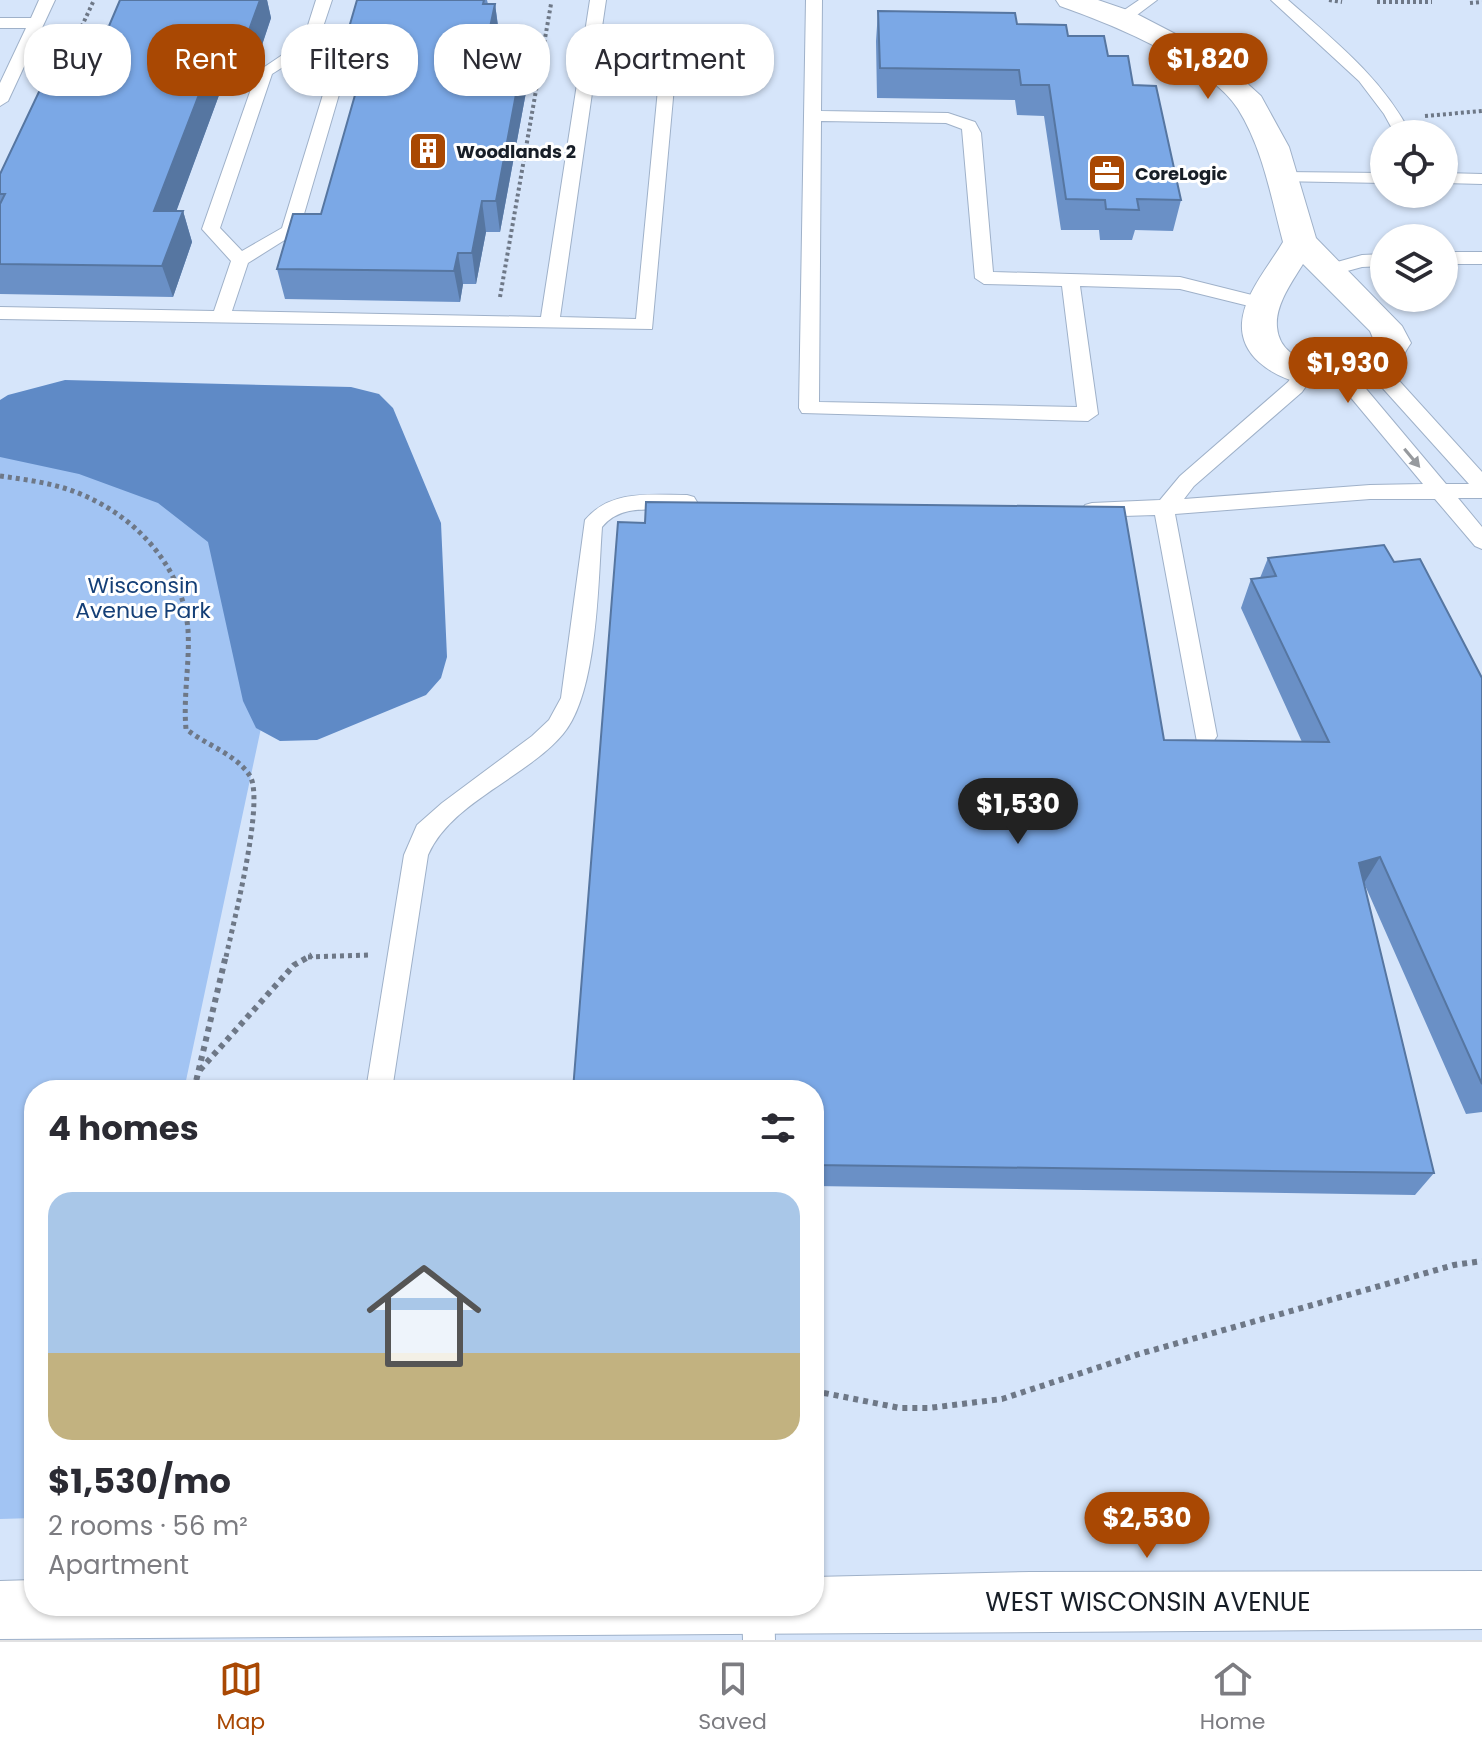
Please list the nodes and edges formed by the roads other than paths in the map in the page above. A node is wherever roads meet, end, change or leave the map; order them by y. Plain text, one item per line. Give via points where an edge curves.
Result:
1 (47, 0) edge
2 (324, 0) edge
3 (598, 0) edge
4 (814, 0) edge
5 (1149, 0) edge
6 (1279, 0) edge
7 (1097, 6) edge
8 (0, 23) edge
9 (36, 23) junction
10 (316, 24) edge
11 (594, 24) edge
12 (281, 62) edge
13 (330, 96) edge
14 (584, 96) edge
15 (665, 96) edge
16 (0, 101) edge
17 (813, 116) junction
18 (1395, 120) edge
19 (1282, 177) junction
20 (1370, 178) edge
21 (1458, 178) edge
22 (1482, 179) edge
23 (1300, 242) junction
24 (1458, 258) edge
25 (1482, 258) edge
26 (240, 260) junction
27 (1370, 261) edge
28 (1329, 270) junction
29 (1070, 280) junction
30 (1265, 304) junction
31 (0, 313) edge
32 (221, 317) junction
33 (550, 323) junction
34 (1360, 372) junction
35 (1305, 373) junction
36 (1482, 485) edge
37 (1440, 491) junction
38 (1482, 491) edge
39 (702, 503) edge
40 (1164, 509) junction
41 (1069, 510) edge
42 (1482, 541) edge
43 (1205, 736) dead end
44 (381, 1080) edge
45 (1482, 1600) edge
46 (824, 1606) edge
47 (0, 1610) edge
48 (24, 1610) edge
49 (758, 1616) edge
50 (759, 1640) edge

1 - 9 lane
2 - 10 lane
3 - 11 lane
4 - 17 lane
5 - 7 lane
6 - 18 lane via 1365,78
7 - 19 street via 1175,45 1250,102
8 - 9 lane
9 - 16 lane
12 - 26 lane via 265,72 211,229
13 - 26 lane via 290,231
14 - 33 lane
15 - 33 lane via 645,325
17 - 29 lane via 948,118 969,126 984,278
17 - 29 lane via 809,408 1088,414
19 - 20 lane
19 - 23 street
21 - 22 lane
23 - 28 street
23 - 30 street
24 - 25 lane
26 - 32 lane
27 - 28 lane
28 - 34 street via 1385,326 1393,343 1388,358
29 - 30 lane via 1180,283
30 - 35 street via 1259,326 1262,343 1274,357
31 - 32 lane
32 - 33 lane
34 - 35 street via 1324,377
34 - 36 lane
34 -> 37 lane
35 - 40 lane via 1187,481
37 - 38 lane
37 - 40 lane
37 - 42 lane
39 - 44 lane via 623,503 603,512 592,525 572,698 557,726 540,743 426,832 416,855
40 - 41 lane
40 - 43 lane
45 - 46 street, WEST WISCONSIN AVENUE via 1031,1614
47 - 48 street, WEST WISCONSIN AVENUE
49 - 50 lane

